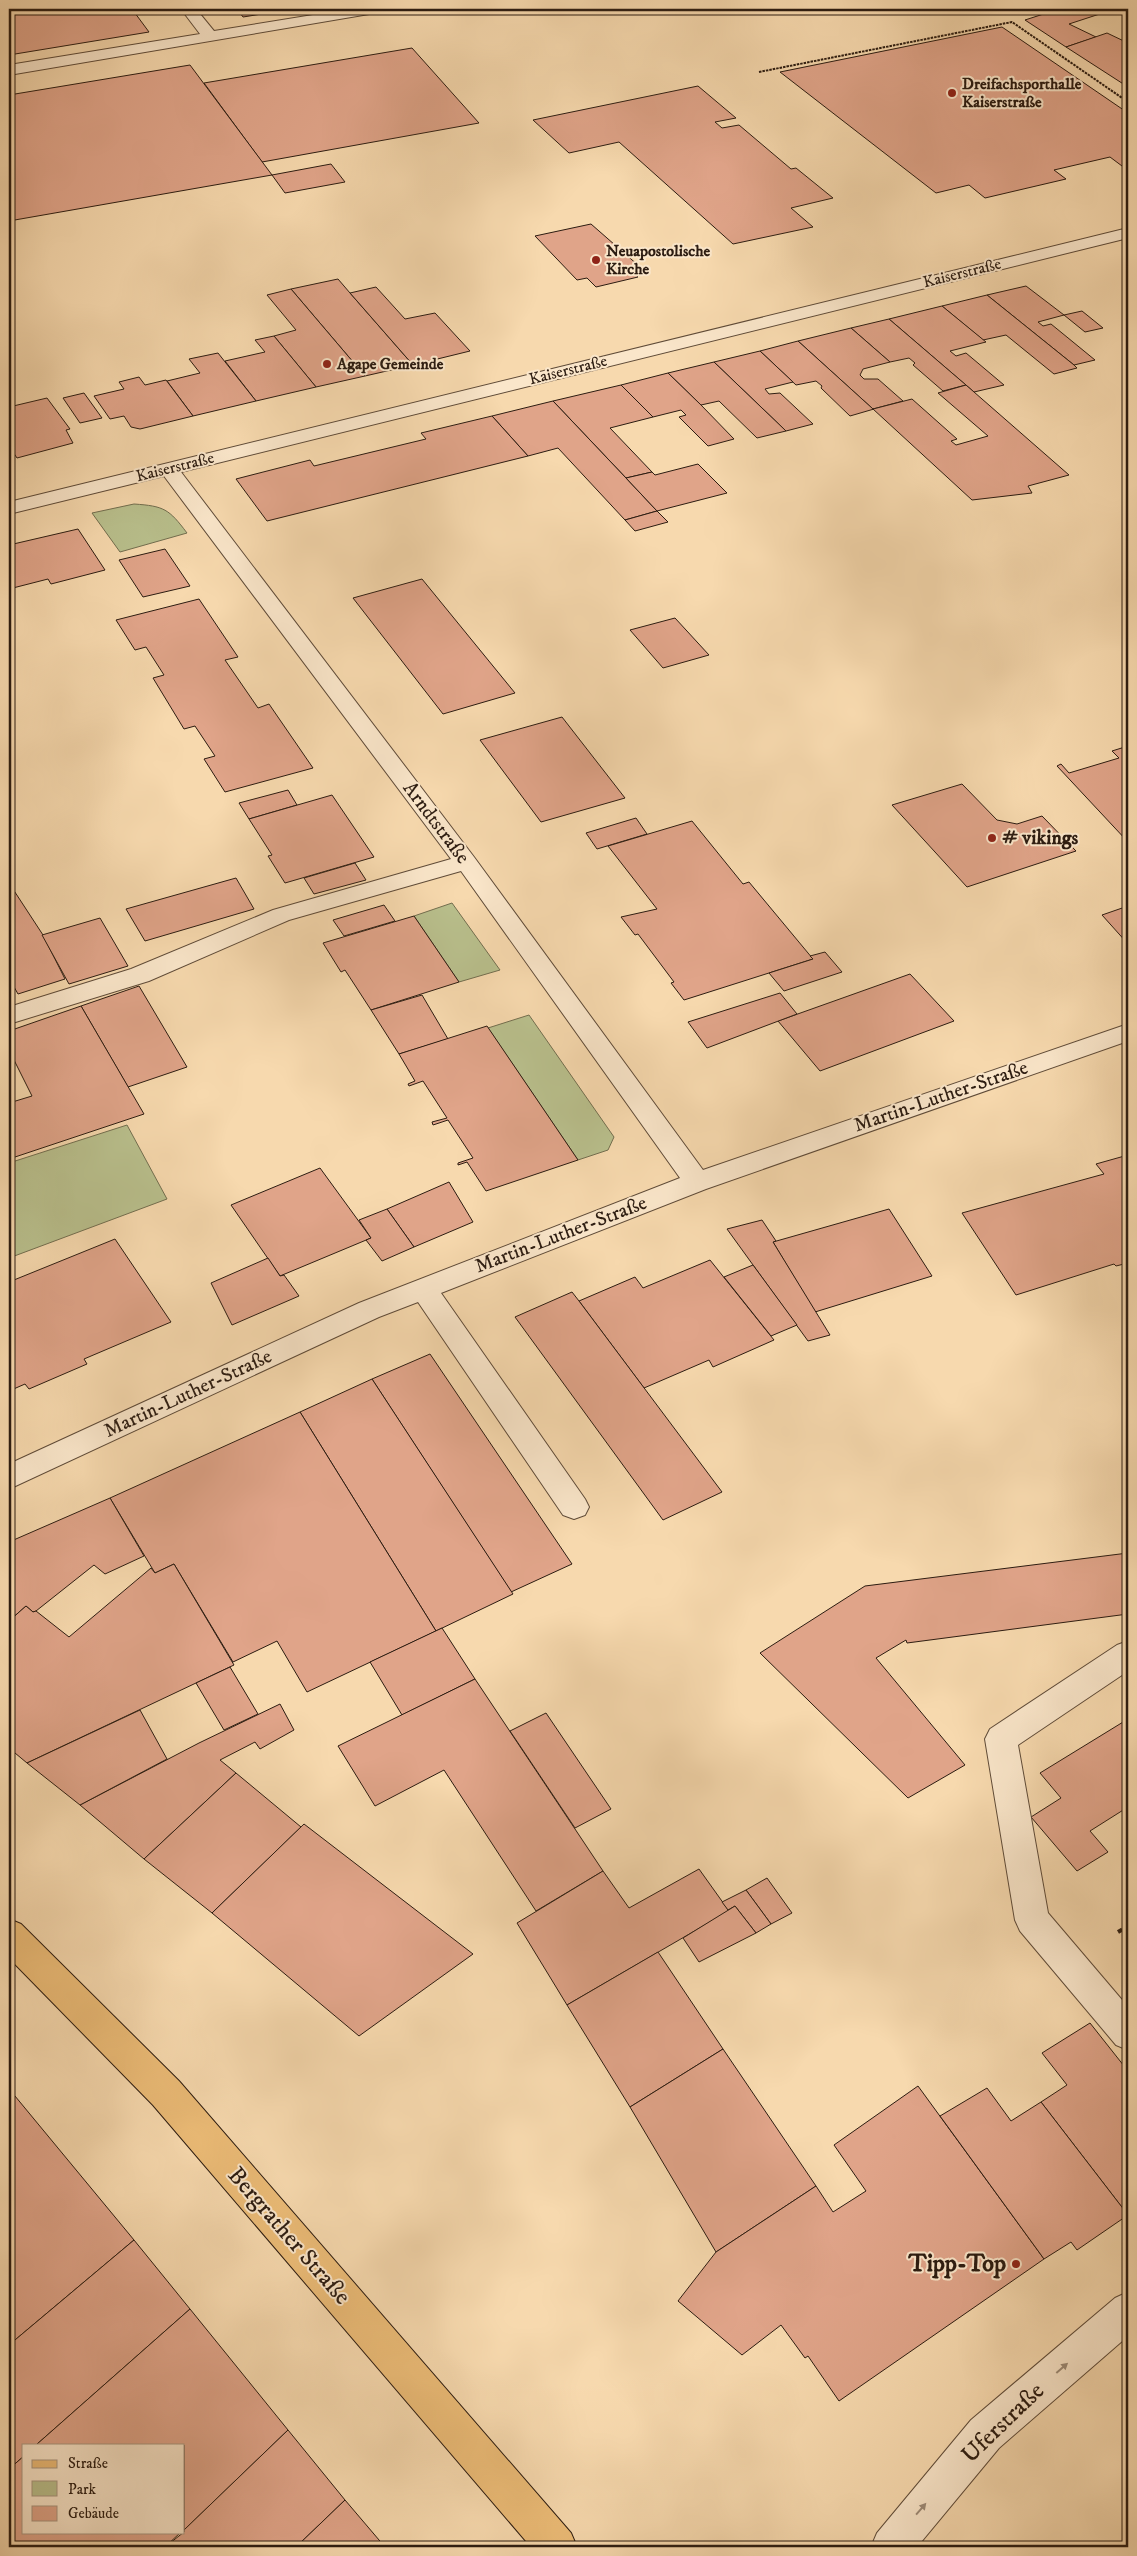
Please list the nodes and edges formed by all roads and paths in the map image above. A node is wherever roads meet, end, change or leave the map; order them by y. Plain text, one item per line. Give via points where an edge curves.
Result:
1 (188, 9) edge
2 (376, 9) edge
3 (211, 38) junction
4 (9, 70) edge
5 (759, 72) dead end
6 (1128, 102) edge
7 (1128, 234) edge
8 (169, 469) junction
9 (9, 508) edge
10 (466, 862) junction
11 (9, 1016) edge
12 (1128, 1032) edge
13 (697, 1182) junction
14 (424, 1289) junction
15 (9, 1477) edge
16 (574, 1507) dead end
17 (1128, 1654) edge
18 (9, 1935) edge
19 (1128, 2033) edge
20 (1128, 2311) edge
21 (558, 2547) edge
22 (891, 2547) edge

1 - 3 street
2 - 3 street
3 - 4 street
5 - 6 path via 1012,22
7 - 8 street, Kaiserstraße
8 - 9 street, Kaiserstraße
8 - 10 street, Arndtstraße
10 - 11 street via 281,915 140,975
10 - 13 street, Arndtstraße
12 - 13 street, Martin-Luther-Straße
13 - 14 street, Martin-Luther-Straße
14 - 15 street, Martin-Luther-Straße via 369,1310
14 - 16 street
17 - 19 street via 1001,1739 1032,1920
18 - 21 main road, Bergrather Straße via 166,2093
22 -> 20 street, Uferstraße via 985,2434

